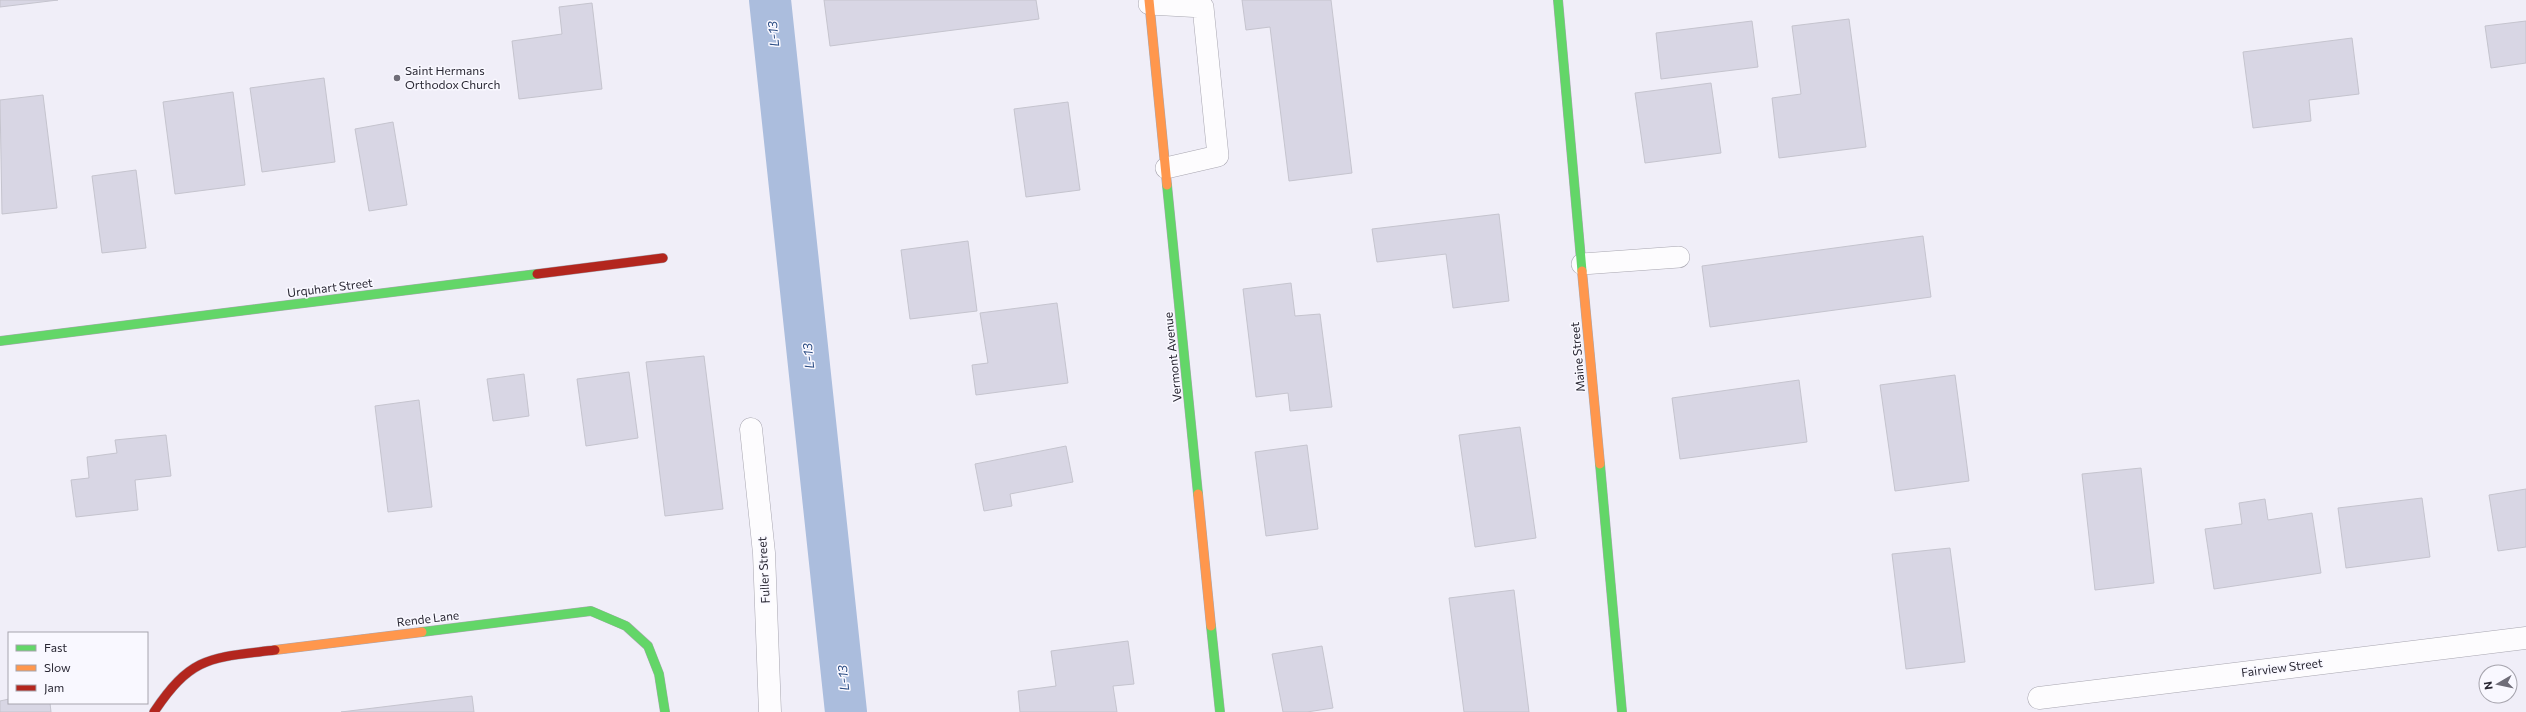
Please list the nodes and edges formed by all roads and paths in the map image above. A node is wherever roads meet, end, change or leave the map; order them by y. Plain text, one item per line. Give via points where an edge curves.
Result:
1 (1558, 0) edge
2 (1149, 2) edge
3 (1166, 168) junction
4 (1679, 257) dead end
5 (663, 258) dead end
6 (1582, 264) junction
7 (0, 341) edge
8 (751, 429) dead end
9 (2526, 638) edge
10 (2039, 698) dead end
11 (154, 712) edge
12 (665, 712) edge
13 (770, 712) edge
14 (1220, 712) edge
15 (1622, 712) edge

1 - 6 street, Maine Street
2 - 3 street, Vermont Avenue
2 - 3 lane via 1203,7 1218,156
3 - 14 street, Vermont Avenue
4 - 6 lane
5 - 7 street, Urquhart Street
6 - 15 street, Maine Street
8 - 13 street, Fuller Street via 764,553
9 - 10 street, Fairview Street
11 - 12 street, Rende Lane via 170,688 190,669 217,657 590,611 617,619 639,636 655,659 662,685

